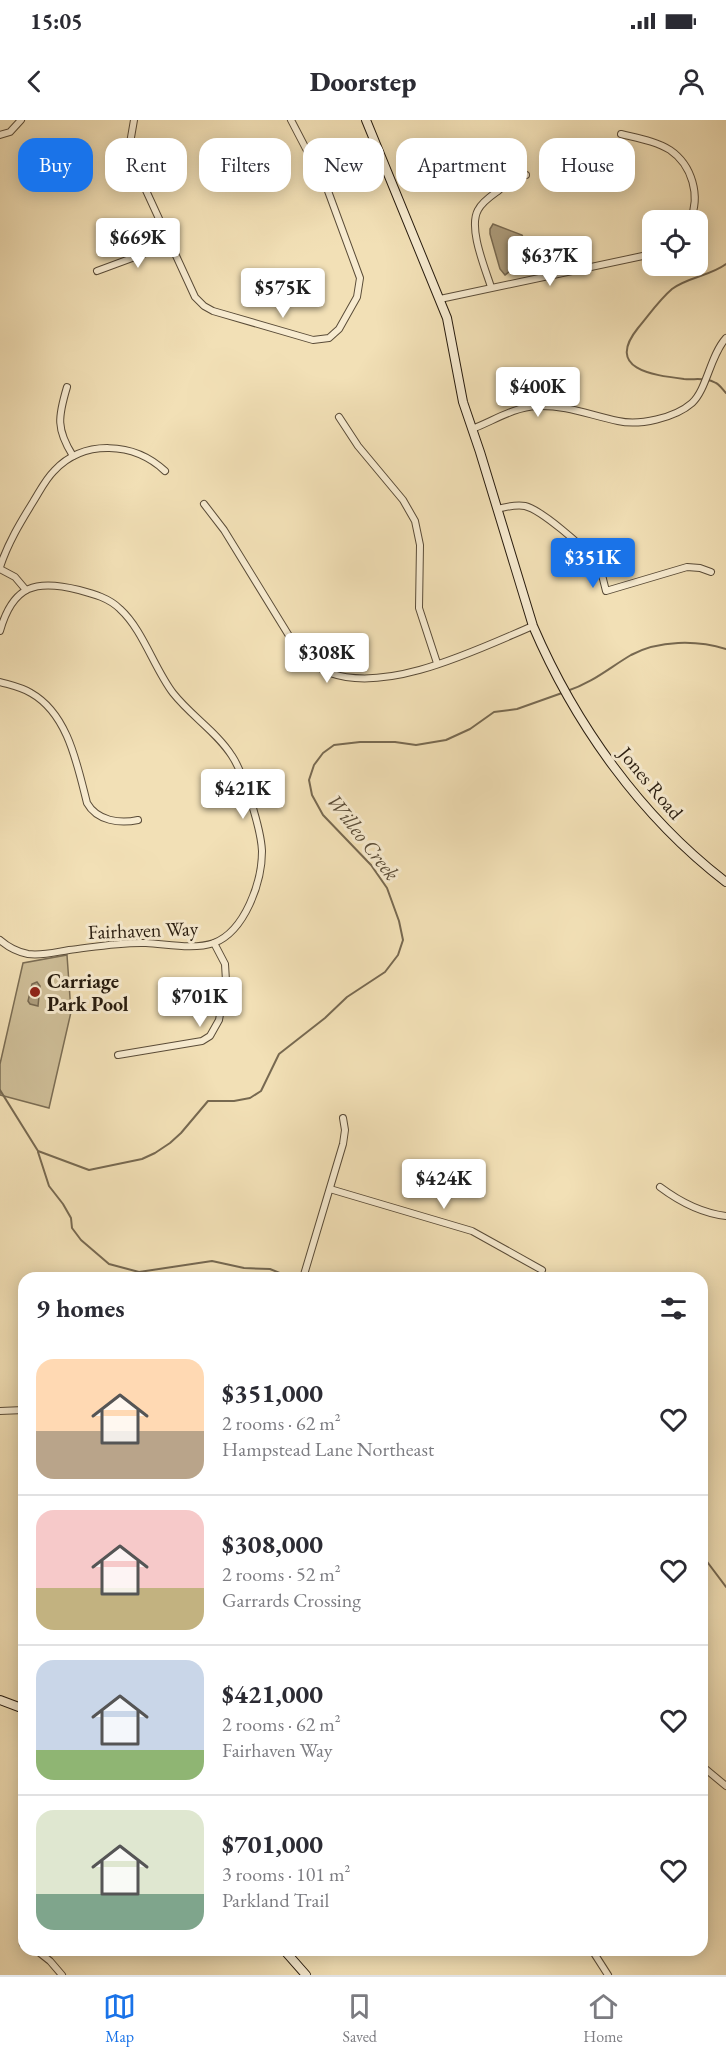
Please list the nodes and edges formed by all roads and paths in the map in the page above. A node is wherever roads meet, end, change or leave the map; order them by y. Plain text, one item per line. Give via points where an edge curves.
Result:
1 (21, 120) edge
2 (134, 120) edge
3 (291, 120) edge
4 (366, 120) edge
5 (621, 134) dead end
6 (0, 135) edge
7 (496, 192) edge
8 (694, 210) edge
9 (170, 244) junction
10 (642, 256) edge
11 (97, 271) dead end
12 (491, 287) junction
13 (440, 299) junction
14 (726, 338) edge
15 (66, 387) dead end
16 (339, 417) dead end
17 (472, 429) junction
18 (73, 456) junction
19 (165, 471) dead end
20 (204, 504) dead end
21 (497, 509) junction
22 (0, 568) edge
23 (711, 572) dead end
24 (26, 590) junction
25 (533, 626) junction
26 (0, 631) edge
27 (437, 663) junction
28 (0, 682) edge
29 (138, 820) dead end
30 (726, 882) edge
31 (0, 940) edge
32 (214, 943) junction
33 (118, 1055) dead end
34 (343, 1118) dead end
35 (660, 1187) dead end
36 (330, 1189) junction
37 (726, 1216) edge
38 (542, 1270) dead end
39 (305, 1272) edge
40 (18, 1410) edge
41 (0, 1411) edge
42 (0, 1700) edge
43 (18, 1706) edge
44 (708, 1771) edge
45 (726, 1785) edge
46 (44, 1956) edge
47 (289, 1956) edge
48 (596, 1956) edge
49 (62, 1975) edge
50 (306, 1975) edge
51 (608, 1975) edge

1 - 6 street via 10,132
2 - 9 street via 129,148 132,160
3 - 9 street via 328,191 360,278 357,297 334,335 313,340 213,311 195,297
4 - 13 street, Jones Road
5 - 8 street via 669,149 694,184
7 - 12 street via 482,204 474,219
9 - 11 street
10 - 12 street
12 - 13 street
13 - 17 street, Jones Road via 450,327 459,389
14 - 17 street via 695,400 660,418 618,421 574,409 538,406
15 - 18 street via 59,426
16 - 27 street via 415,521 420,545 419,608
17 - 21 street, Jones Road
18 - 19 street via 106,447 122,449 146,456
18 - 22 street via 45,482 10,542
20 - 27 street via 292,643 309,661 327,672 358,677 407,674
21 - 23 street via 523,506 539,513 595,560 606,591 687,567
21 - 25 street, Jones Road
22 - 24 street
24 - 26 street via 10,605
24 - 32 street, Fairhaven Way via 61,585 98,595 120,608 174,694 225,746 239,768 260,837 260,866 247,912
25 - 27 street
25 - 30 street, Jones Road via 556,675 611,762 688,850
28 - 29 street via 29,692 59,720 91,810 124,823
31 - 32 street, Fairhaven Way via 19,951 39,954 114,944
32 - 33 street via 226,972 219,1020 210,1036 202,1041
34 - 36 street via 344,1144
35 - 37 street via 693,1207
36 - 38 street via 472,1231
36 - 39 street
40 - 41 street
42 - 43 street
44 - 45 street
46 - 49 street
47 - 50 street
48 - 51 street

